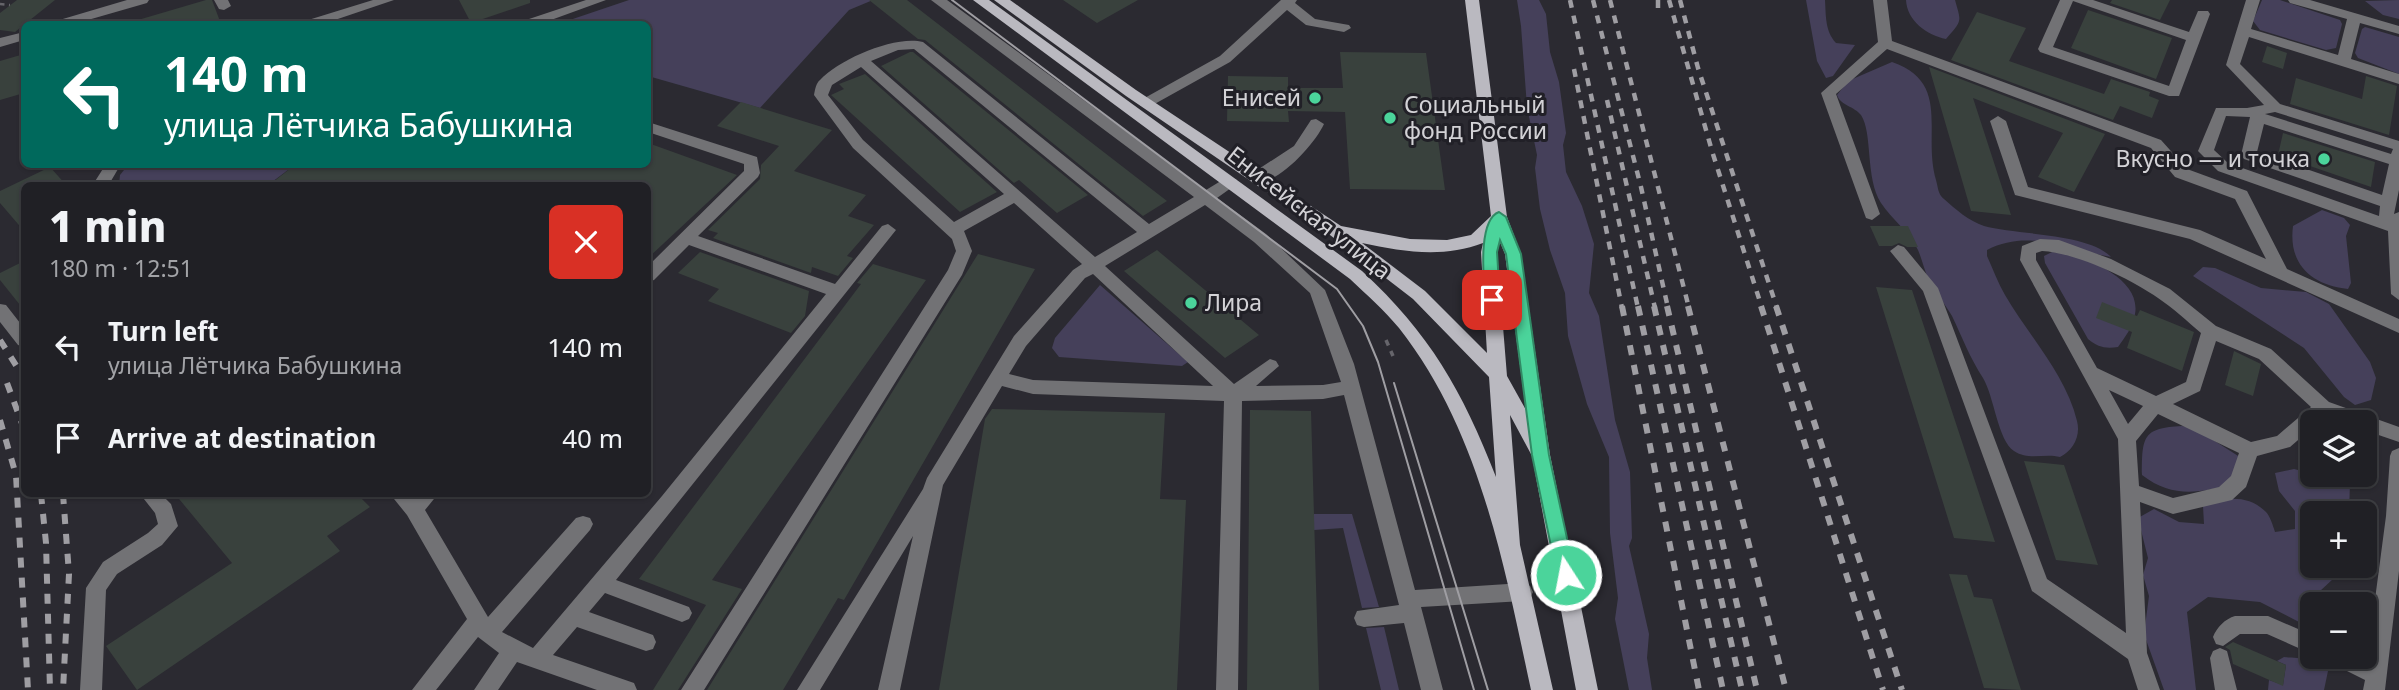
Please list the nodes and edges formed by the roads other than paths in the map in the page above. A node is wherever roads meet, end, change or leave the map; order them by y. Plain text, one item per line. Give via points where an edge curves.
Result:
1 (142, 0) edge
2 (387, 0) edge
3 (599, 0) edge
4 (938, 0) edge
5 (980, 0) edge
6 (1001, 0) edge
7 (1472, 0) edge
8 (1880, 0) edge
9 (2067, 0) edge
10 (2079, 0) edge
11 (2253, 0) edge
12 (2295, 0) edge
13 (1288, 2) edge
14 (2203, 14) dead end
15 (2354, 18) junction
16 (71, 21) edge
17 (320, 21) edge
18 (537, 21) edge
19 (1344, 28) dead end
20 (2399, 30) edge
21 (2244, 31) junction
22 (21, 37) edge
23 (2194, 38) junction
24 (0, 43) edge
25 (1885, 43) junction
26 (2344, 60) junction
27 (863, 61) junction
28 (2399, 79) edge
29 (1146, 103) junction
30 (2275, 107) junction
31 (2253, 115) junction
32 (1998, 121) dead end
33 (1316, 124) dead end
34 (651, 128) edge
35 (2399, 153) edge
36 (1257, 178) junction
37 (1230, 183) junction
38 (1015, 195) junction
39 (1206, 198) junction
40 (2389, 202) junction
41 (1872, 214) dead end
42 (1499, 217) junction
43 (2394, 224) edge
44 (888, 230) dead end
45 (952, 230) junction
46 (1336, 231) junction
47 (1148, 232) junction
48 (686, 238) junction
49 (1898, 251) dead end
50 (1094, 265) junction
51 (651, 273) edge
52 (2282, 275) junction
53 (838, 292) junction
54 (2399, 294) edge
55 (0, 310) edge
56 (2399, 326) edge
57 (2210, 331) junction
58 (21, 336) edge
59 (1270, 366) dead end
60 (1496, 373) junction
61 (2093, 374) junction
62 (998, 378) junction
63 (1351, 387) junction
64 (1233, 394) junction
65 (2155, 405) junction
66 (2323, 407) junction
67 (2331, 410) edge
68 (2377, 427) edge
69 (2399, 435) edge
70 (2127, 439) junction
71 (2250, 450) junction
72 (1541, 455) junction
73 (2399, 456) edge
74 (934, 484) junction
75 (2128, 490) junction
76 (153, 497) edge
77 (402, 497) edge
78 (426, 497) edge
79 (414, 509) junction
80 (583, 524) dead end
81 (1510, 545) junction
82 (601, 583) junction
83 (1523, 592) junction
84 (1411, 606) junction
85 (682, 612) dead end
86 (573, 616) junction
87 (1364, 618) dead end
88 (483, 627) junction
89 (2300, 640) edge
90 (646, 642) dead end
91 (513, 651) junction
92 (2137, 653) junction
93 (537, 659) junction
94 (2356, 669) edge
95 (2375, 682) edge
96 (91, 690) edge
97 (423, 690) edge
98 (485, 690) edge
99 (626, 690) edge
100 (692, 690) edge
101 (808, 690) edge
102 (889, 690) edge
103 (1227, 690) edge
104 (1432, 690) edge
105 (1542, 690) edge
106 (1587, 690) edge
107 (2149, 690) edge
108 (2226, 690) edge

1 - 16 street
2 - 17 street
3 - 18 street
4 - 39 street
5 - 37 main road, Енисейская улица
6 - 29 main road, Енисейская улица
7 - 42 main road
8 - 25 street
9 - 23 street via 2045,49 2174,93
10 - 23 street
11 - 21 street
12 - 15 street
13 - 19 street via 1311,23
13 - 29 street via 1225,59
14 - 23 street
15 - 20 street
15 - 26 street
21 - 26 street
21 - 30 street via 2233,65
22 - 24 street
25 - 41 street via 1828,93
25 - 52 street via 2157,144 2181,173 2241,195
26 - 28 street
27 - 38 street
27 - 45 street via 825,83 821,95 858,144
27 - 47 street via 894,44 918,45
29 - 36 main road, Енисейская улица
30 - 31 street
30 - 35 street
31 - 35 street
31 - 40 street via 2249,155
31 - 43 street via 2221,111 2206,151 2223,167
32 - 52 street via 2021,191 2194,234
33 - 36 street via 1302,148
34 - 48 street via 751,161 752,173
35 - 40 street
36 - 46 main road, Енисейская улица
37 - 39 street
37 - 81 main road, Енисейская улица via 1356,275 1405,324 1449,392 1475,446
38 - 45 street
38 - 50 street
39 - 47 street
39 - 63 street via 1260,238 1317,290
40 - 43 street
42 - 46 main road via 1478,239 1454,245 1394,245
42 - 60 main road via 1489,252
42 - 72 main road via 1513,254
43 - 54 street
44 - 53 street
45 - 100 street via 964,251 956,271
46 - 60 main road, Енисейская улица via 1441,314
47 - 50 street
48 - 51 street
48 - 53 street
49 - 92 street via 1930,288 2039,586
50 - 62 street via 1079,274 1020,341
50 - 64 street
52 - 56 street
53 - 82 street
55 - 58 street
57 - 61 street via 2164,293 2105,263 2059,246 2028,250 2028,260
57 - 65 street via 2194,386
57 - 66 street via 2265,354
59 - 64 street
60 - 72 main road, Енисейская улица
60 - 81 main road
61 - 65 street
61 - 70 street
62 - 64 street via 1032,387
62 - 74 street
63 - 64 street
63 - 84 street
64 - 103 street
65 - 70 street
65 - 71 street
66 - 67 street
66 - 71 street via 2283,442
68 - 69 street
70 - 75 street
71 - 75 street via 2239,481 2225,494 2174,506
72 - 106 main road
73 - 95 street
74 - 101 street
74 - 102 street
75 - 92 street
76 - 96 street via 164,510 168,526 110,568 96,588
77 - 79 street
78 - 79 street
79 - 88 street
80 - 88 street
81 - 83 main road
82 - 85 street
82 - 86 street
83 - 84 street
83 - 105 main road
84 - 87 street
84 - 104 street
86 - 90 street
86 - 93 street
88 - 91 street
88 - 97 street
89 - 108 street via 2268,625 2235,625 2222,648
91 - 93 street
91 - 98 street
92 - 107 street
93 - 99 street
94 - 95 street

